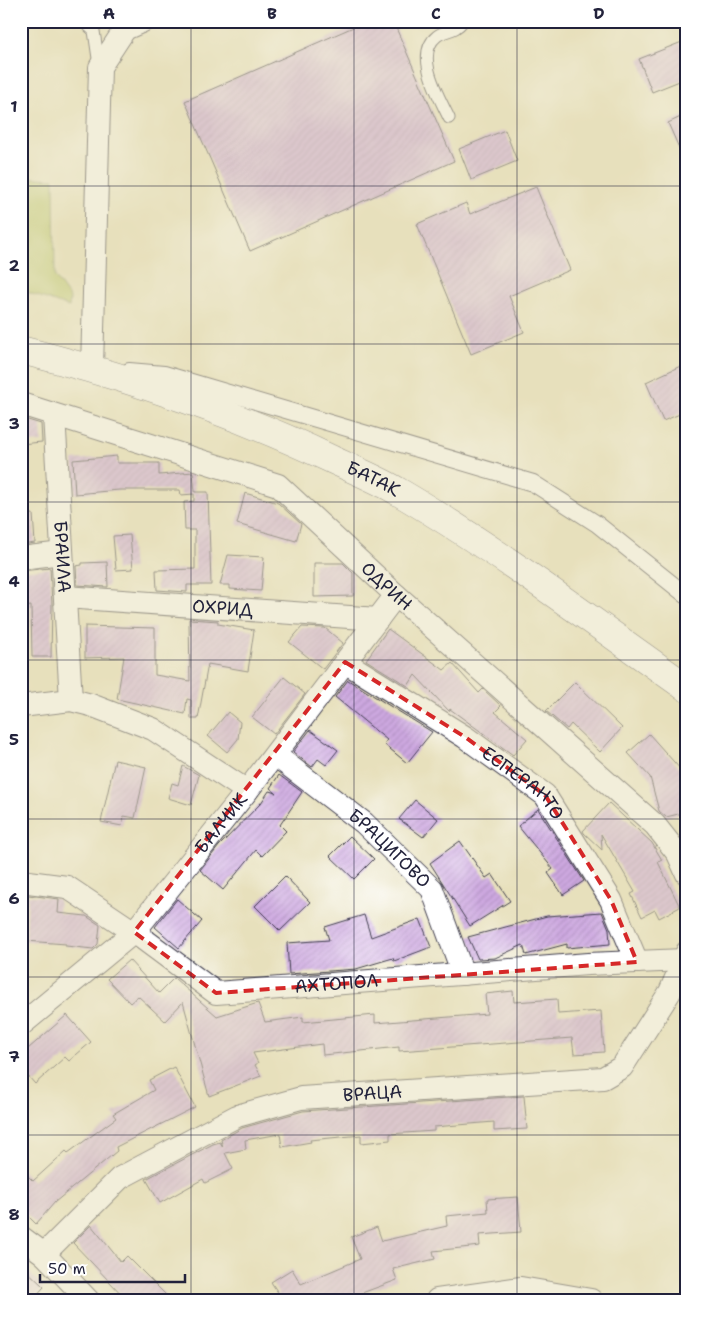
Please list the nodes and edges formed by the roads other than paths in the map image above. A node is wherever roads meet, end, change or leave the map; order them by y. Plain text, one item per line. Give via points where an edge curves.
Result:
1 (83, 21) edge
2 (143, 21) edge
3 (464, 21) edge
4 (100, 67) junction
5 (449, 118) dead end
6 (21, 350) edge
7 (92, 368) junction
8 (21, 404) edge
9 (54, 415) junction
10 (62, 553) junction
11 (21, 558) edge
12 (396, 596) junction
13 (687, 596) edge
14 (65, 597) junction
15 (378, 619) junction
16 (345, 662) junction
17 (687, 688) edge
18 (71, 700) junction
19 (21, 706) edge
20 (275, 755) junction
21 (247, 791) junction
22 (687, 874) edge
23 (21, 881) edge
24 (134, 932) junction
25 (686, 956) edge
26 (638, 962) junction
27 (463, 974) junction
28 (21, 1025) edge
29 (21, 1237) edge
30 (44, 1254) junction
31 (88, 1300) edge
32 (438, 1300) edge
33 (591, 1300) edge

1 - 4 lane via 94,31
2 - 4 street via 126,29
3 - 5 lane via 457,29 437,36 428,49 428,72
4 - 7 street
6 - 7 street, БАТАК
7 - 13 street via 164,374 533,483 597,524
7 - 17 street, БАТАК via 189,398 283,436 398,491 509,561
8 - 9 street, ОДРИН
9 - 10 street, БРАИЛА
9 - 12 street, ОДРИН via 278,485
10 - 11 street
10 - 14 street, БРАИЛА
12 - 15 street, БАЛЧИК
12 - 22 street, ОДРИН via 655,826 678,854
14 - 15 street, ОХРИД
14 - 18 street, БРАИЛА
15 - 16 street, БАЛЧИК
16 - 20 street, БАЛЧИК
16 - 26 street, ЕСПЕРАНТО via 465,737 545,795 611,900
18 - 19 street
18 - 21 street via 152,729
20 - 21 street, БАЛЧИК
20 - 27 street, БРАЦИГОВО via 364,823 432,890
21 - 24 street, БАЛЧИК
23 - 24 street, АХТОПОЛ via 67,887
24 - 27 street, АХТОПОЛ via 216,993
24 - 28 street, БАЛЧИК
25 - 26 street, АХТОПОЛ
25 - 30 street, ВРАЦА via 670,992 622,1067 603,1078 301,1098 236,1116 120,1178
26 - 27 street, АХТОПОЛ
29 - 30 street
30 - 31 street
32 - 33 street via 521,1288

